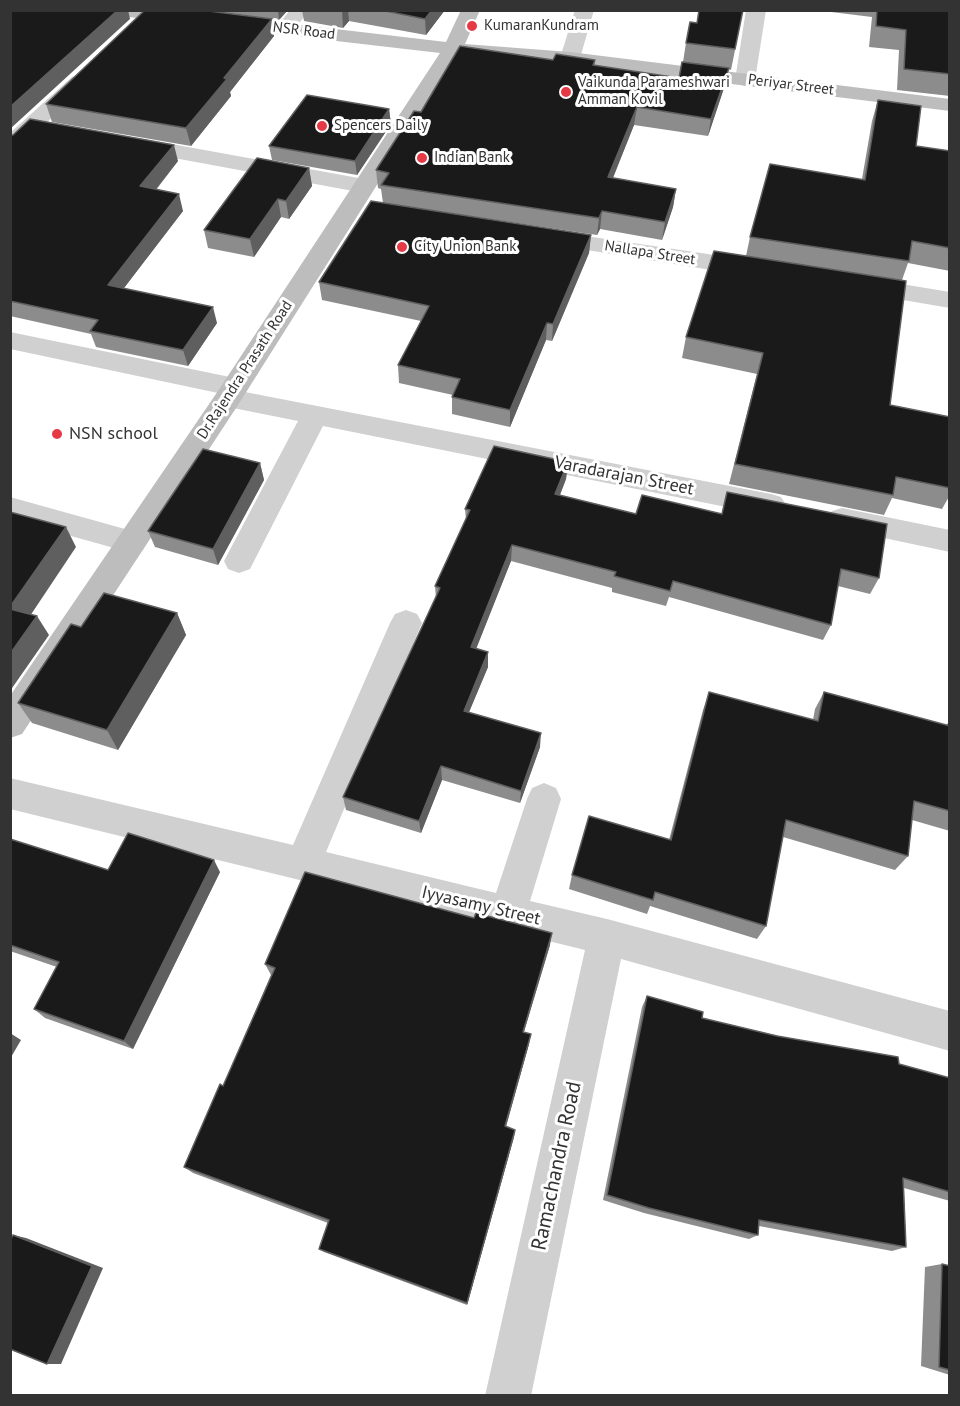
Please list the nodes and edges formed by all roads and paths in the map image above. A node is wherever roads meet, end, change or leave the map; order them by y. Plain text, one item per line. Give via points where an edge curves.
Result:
1 (120, 10) edge
2 (300, 10) edge
3 (471, 10) edge
4 (585, 10) edge
5 (756, 10) edge
6 (151, 14) junction
7 (285, 29) junction
8 (134, 30) edge
9 (453, 49) junction
10 (570, 58) junction
11 (91, 70) edge
12 (745, 80) junction
13 (950, 105) edge
14 (30, 126) junction
15 (53, 130) edge
16 (111, 141) edge
17 (10, 145) edge
18 (363, 201) junction
19 (529, 234) edge
20 (777, 273) edge
21 (837, 282) edge
22 (950, 300) edge
23 (10, 339) edge
24 (231, 393) junction
25 (315, 415) junction
26 (10, 508) edge
27 (950, 541) edge
28 (132, 542) junction
29 (239, 561) dead end
30 (406, 623) dead end
31 (10, 724) edge
32 (10, 793) edge
33 (544, 799) dead end
34 (303, 864) junction
35 (508, 913) junction
36 (607, 937) junction
37 (950, 1031) edge
38 (508, 1395) edge

1 - 6 street, NSR Road
2 - 7 street
3 - 9 street, Dr.Rajendra Prasath Road
4 - 10 street
5 - 12 street
6 - 7 street, NSR Road
6 - 8 street
7 - 9 street, NSR Road
9 - 10 street, Periyar Street
9 - 18 street, Dr.Rajendra Prasath Road
10 - 12 street, Periyar Street
11 - 14 street
12 - 13 street, Periyar Street
14 - 15 street
14 - 17 street
16 - 18 street
18 - 24 street, Dr.Rajendra Prasath Road
19 - 20 street, Nallapa Street
21 - 22 street
23 - 24 street, Varadarajan Street
24 - 25 street, Varadarajan Street
24 - 28 street, Dr.Rajendra Prasath Road
25 - 27 street, Varadarajan Street
25 - 29 street
26 - 28 street
28 - 31 street, Dr.Rajendra Prasath Road
30 - 34 street
32 - 34 street, Iyyasamy Street
33 - 35 street
34 - 35 street, Iyyasamy Street
35 - 36 street, Iyyasamy Street
36 - 37 street, Iyyasamy Street
36 - 38 street, Ramachandra Road

